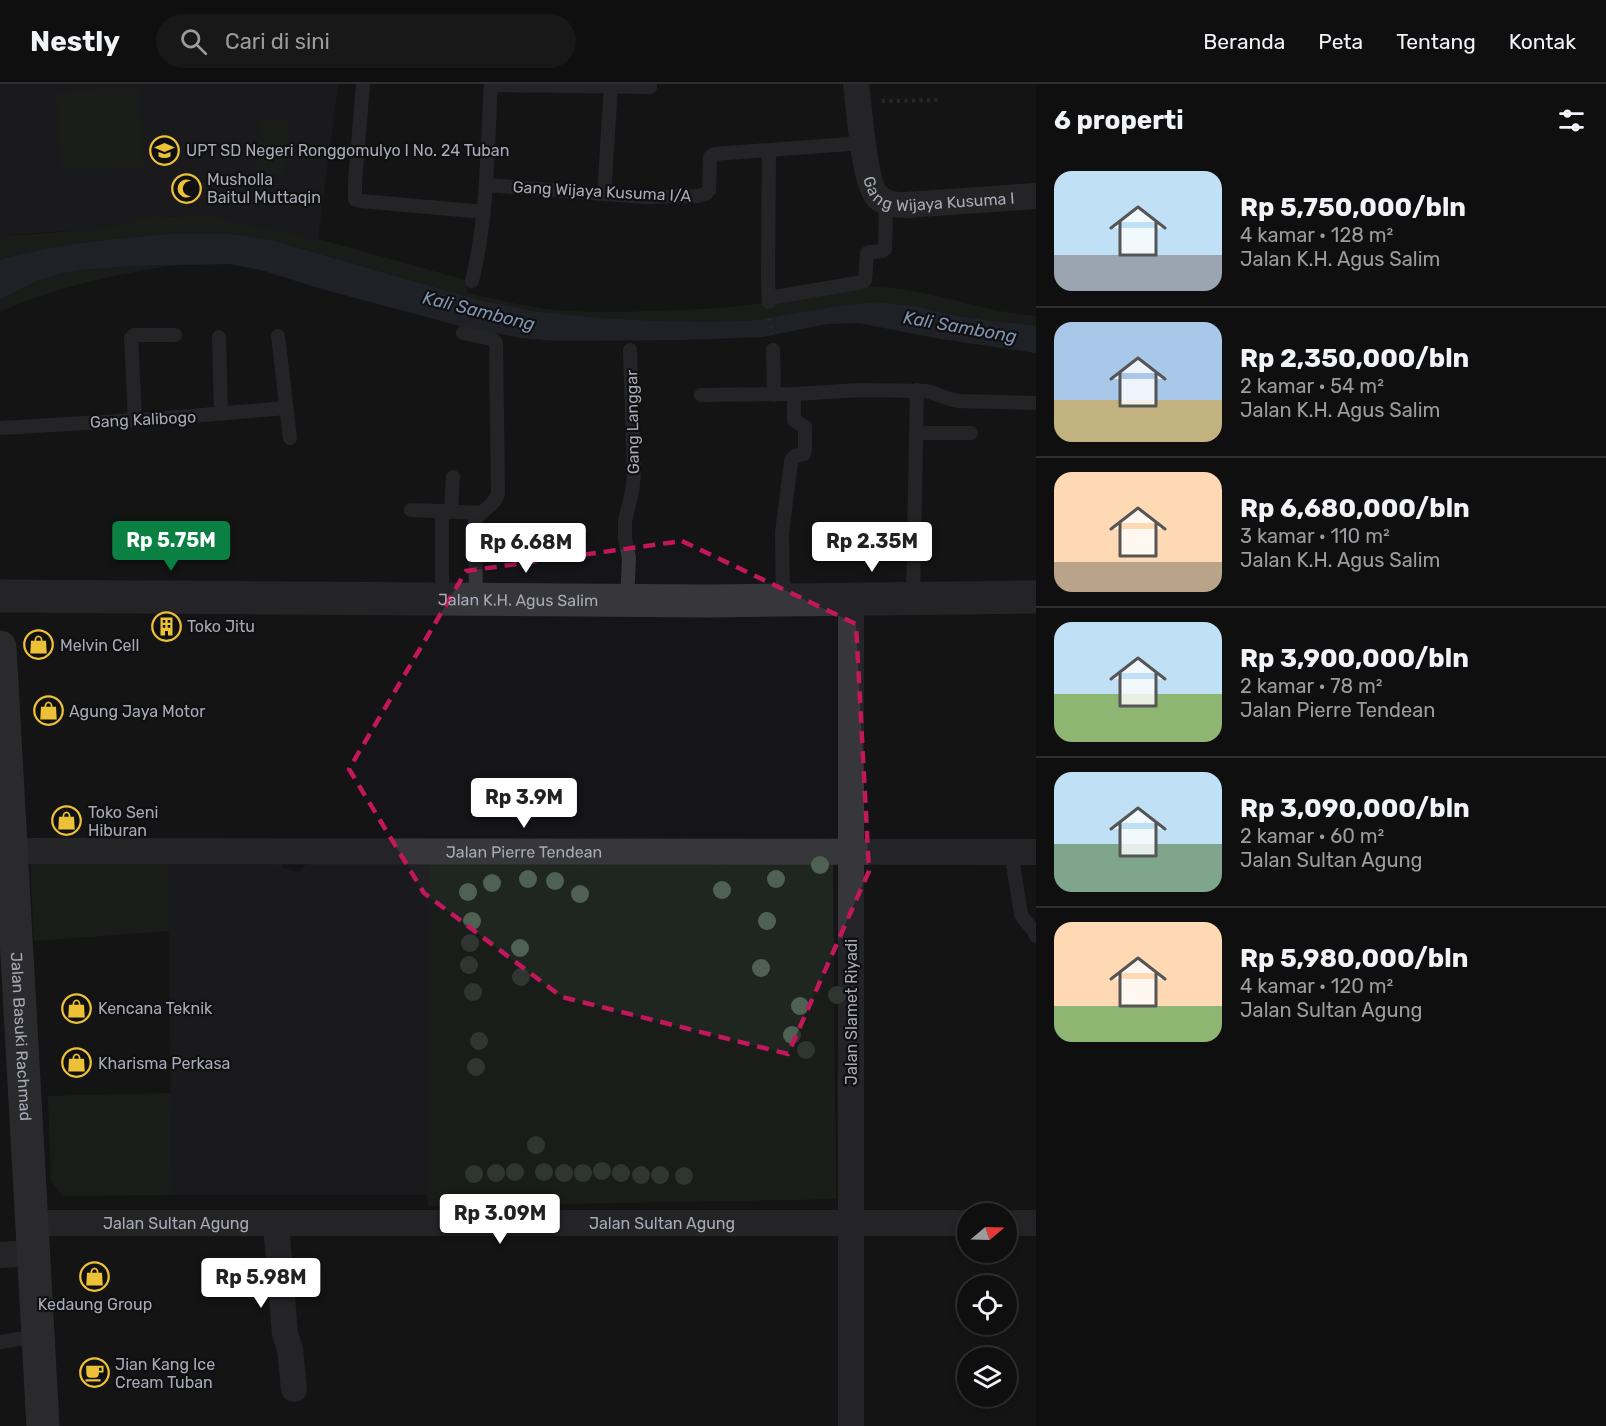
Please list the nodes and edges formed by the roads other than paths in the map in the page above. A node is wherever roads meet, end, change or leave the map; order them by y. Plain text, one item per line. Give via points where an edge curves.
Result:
1 (363, 84) edge
2 (491, 85) edge
3 (571, 85) edge
4 (611, 87) junction
5 (650, 87) dead end
6 (857, 93) edge
7 (863, 142) junction
8 (769, 150) junction
9 (486, 185) junction
10 (604, 194) junction
11 (1036, 196) edge
12 (886, 202) junction
13 (484, 212) junction
14 (471, 287) road end
15 (461, 329) road end
16 (175, 335) dead end
17 (278, 336) dead end
18 (219, 337) dead end
19 (630, 350) dead end
20 (773, 350) dead end
21 (916, 390) junction
22 (774, 394) junction
23 (794, 394) junction
24 (701, 395) dead end
25 (1036, 403) edge
26 (286, 408) junction
27 (221, 414) junction
28 (135, 420) junction
29 (0, 428) edge
30 (916, 433) junction
31 (971, 433) dead end
32 (290, 438) dead end
33 (453, 477) dead end
34 (411, 510) dead end
35 (446, 511) junction
36 (481, 513) junction
37 (0, 596) edge
38 (1036, 597) edge
39 (913, 598) junction
40 (442, 599) junction
41 (476, 599) junction
42 (851, 599) junction
43 (627, 600) junction
44 (783, 600) junction
45 (0, 647) edge
46 (4, 808) edge
47 (11, 851) junction
48 (851, 851) junction
49 (1024, 852) edge
50 (1036, 936) edge
51 (8, 951) edge
52 (276, 1223) junction
53 (851, 1223) junction
54 (957, 1223) edge
55 (1017, 1223) edge
56 (1036, 1223) edge
57 (33, 1238) junction
58 (0, 1255) edge
59 (38, 1336) junction
60 (0, 1342) edge
61 (294, 1389) dead end
62 (43, 1426) edge
63 (851, 1426) edge

1 - 13 lane via 355,199
2 - 3 lane
2 - 9 lane
3 - 4 lane
4 - 5 lane
4 - 10 lane
6 - 7 street, Gang Wijaya Kusuma I
7 - 8 lane, Gang Wijaya Kusuma I/A
7 - 12 street, Gang Wijaya Kusuma I via 874,192
8 - 10 lane, Gang Wijaya Kusuma I/A via 711,155 709,190 701,196
8 - 12 lane via 769,300 864,281 867,253 885,249
9 - 10 lane, Gang Wijaya Kusuma I/A
9 - 13 lane
11 - 12 street, Gang Wijaya Kusuma I via 906,205
13 - 14 lane
15 - 36 lane via 496,343 498,493 494,503
16 - 28 lane via 131,338
17 - 26 lane
18 - 27 lane
19 - 43 lane, Gang Langgar via 634,474 625,521 629,558
20 - 22 lane
21 - 23 lane
21 - 25 lane via 958,401
21 - 30 lane
22 - 23 lane
22 - 24 lane
23 - 44 lane via 794,420 805,427 805,452 795,455 791,462 781,547
26 - 27 lane, Gang Kalibogo
26 - 32 lane
27 - 28 lane, Gang Kalibogo
28 - 29 lane, Gang Kalibogo
30 - 31 lane
30 - 39 lane
33 - 35 lane
34 - 35 lane
35 - 36 lane
35 - 40 lane
36 - 41 lane via 475,522
37 - 40 street, Jalan K.H. Agus Salim
38 - 39 street, Jalan K.H. Agus Salim
39 - 42 street, Jalan K.H. Agus Salim
40 - 41 street, Jalan K.H. Agus Salim
41 - 43 street, Jalan K.H. Agus Salim
42 - 44 street, Jalan K.H. Agus Salim
42 - 48 street, Jalan Slamet Riyadi
43 - 44 street, Jalan K.H. Agus Salim
45 - 46 main road, Jalan Basuki Rachmad
46 - 47 main road, Jalan Basuki Rachmad
47 - 48 street, Jalan Pierre Tendean
47 - 51 main road, Jalan Basuki Rachmad
48 - 49 street, Jalan Pierre Tendean
48 - 53 street, Jalan Slamet Riyadi
49 - 50 lane via 1021,914
51 - 57 main road, Jalan Basuki Rachmad
52 - 53 street, Jalan Sultan Agung
52 - 57 street, Jalan Sultan Agung
52 - 61 street via 285,1334
53 - 54 street, Jalan Sultan Agung
53 - 63 street, Jalan Slamet Riyadi
55 - 56 street
57 - 58 street, Jalan Sultan Agung
57 - 59 main road, Jalan Basuki Rachmad
59 - 60 lane
59 - 62 main road, Jalan Basuki Rachmad

